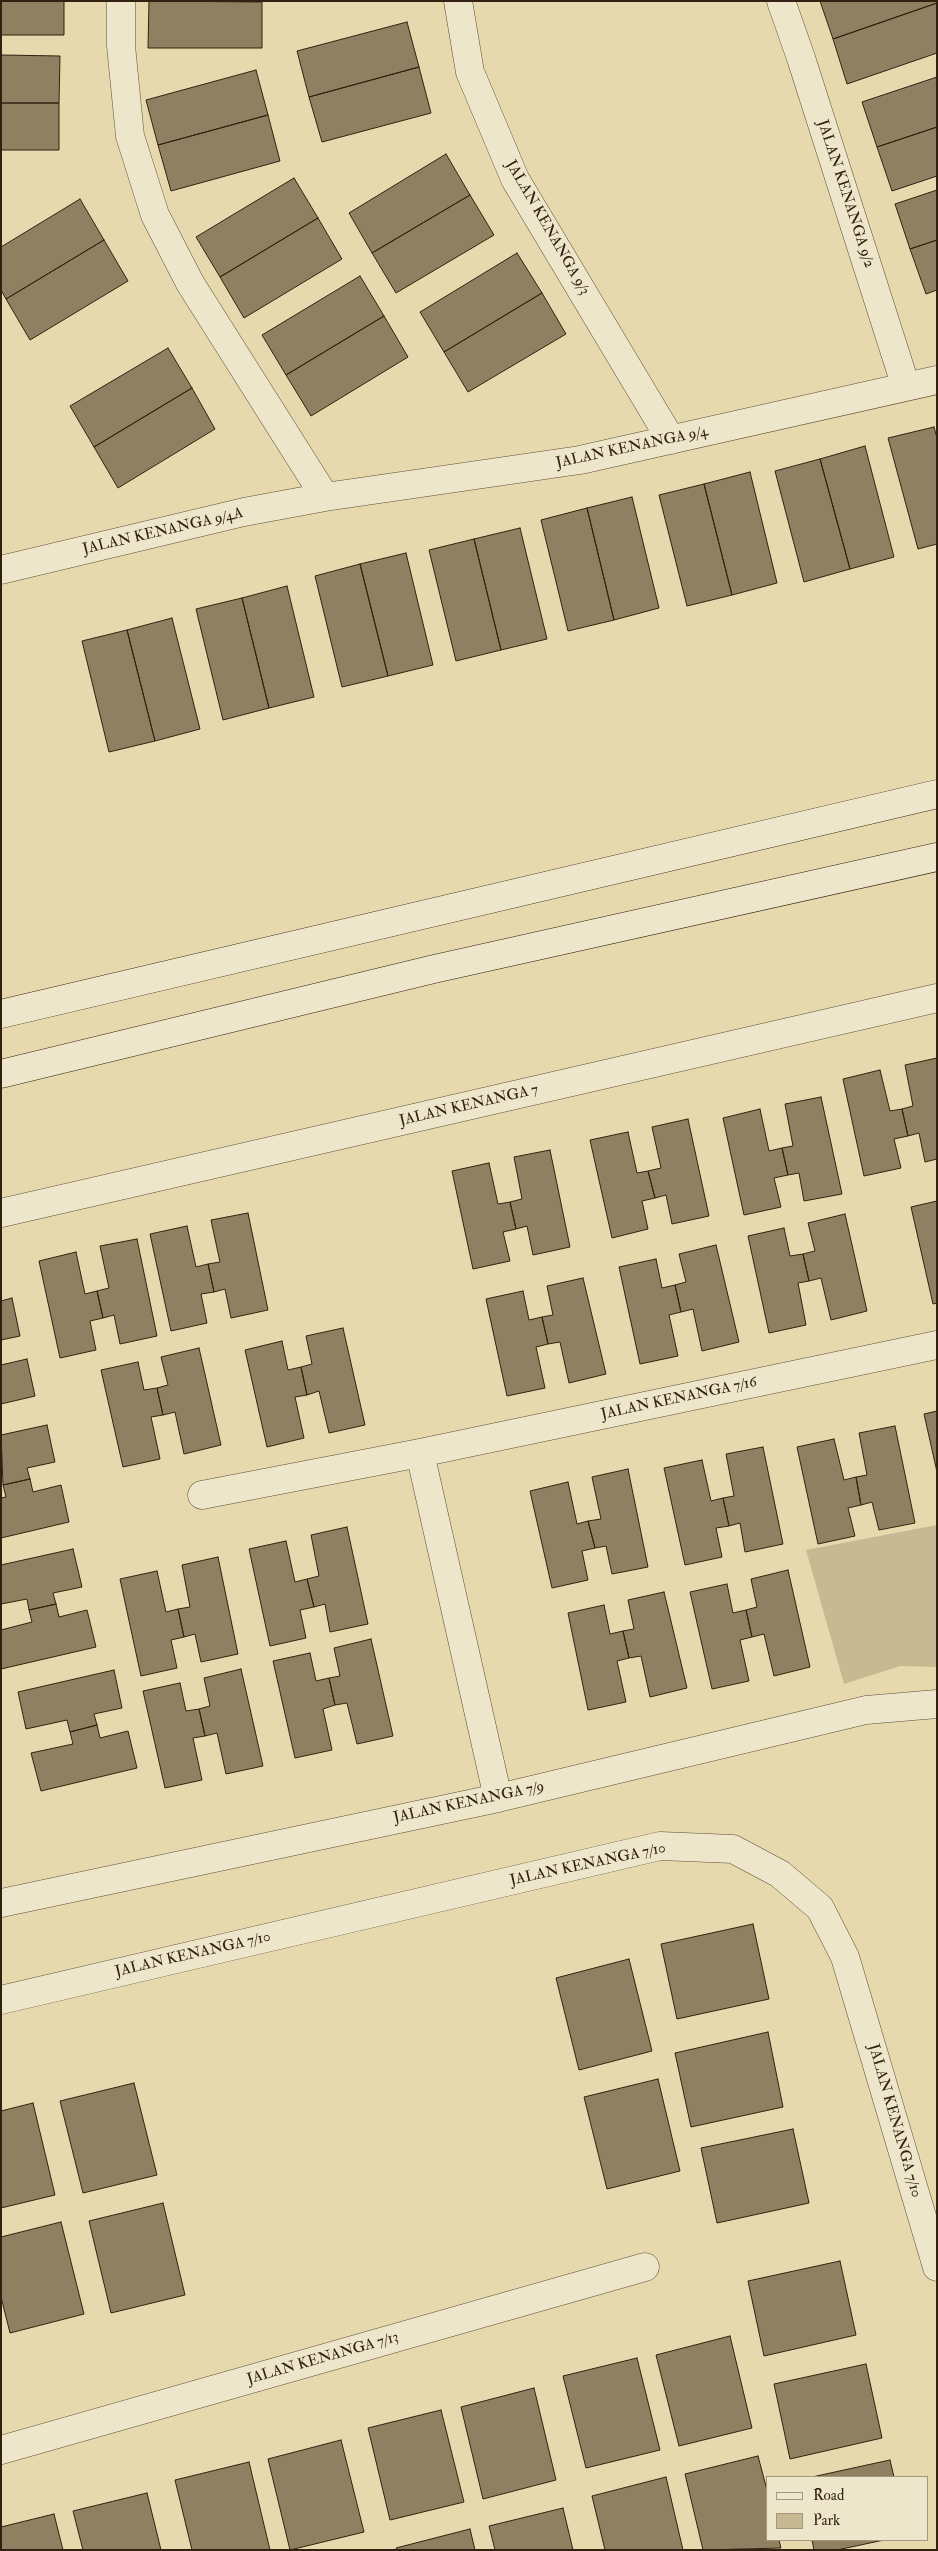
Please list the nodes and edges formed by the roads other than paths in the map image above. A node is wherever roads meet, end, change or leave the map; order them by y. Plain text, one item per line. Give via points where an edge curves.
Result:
1 (121, 1) edge
2 (458, 1) edge
3 (781, 1) edge
4 (937, 380) edge
5 (906, 388) junction
6 (671, 440) junction
7 (325, 497) junction
8 (1, 570) edge
9 (937, 794) edge
10 (937, 857) edge
11 (937, 998) edge
12 (1, 1014) edge
13 (1, 1074) edge
14 (1, 1213) edge
15 (937, 1346) edge
16 (420, 1453) junction
17 (202, 1495) dead end
18 (937, 1704) edge
19 (498, 1798) junction
20 (1, 1903) edge
21 (1, 2000) edge
22 (645, 2267) dead end
23 (937, 2267) edge
24 (1, 2450) edge

1 - 7 street via 121,46 130,136 155,215 190,283
2 - 6 street, JALAN KENANGA 9/3 via 470,72 515,179
3 - 5 street, JALAN KENANGA 9/2
4 - 5 street, JALAN KENANGA 9/4
5 - 6 street, JALAN KENANGA 9/4
6 - 7 street, JALAN KENANGA 9/4 via 580,460
7 - 8 street, JALAN KENANGA 9/4A via 244,512
9 - 12 street
10 - 13 street via 444,966
11 - 14 street, JALAN KENANGA 7
15 - 16 street, JALAN KENANGA 7/16
16 - 17 street, JALAN KENANGA 7/16
16 - 19 street
18 - 19 street, JALAN KENANGA 7/9 via 866,1710
19 - 20 street, JALAN KENANGA 7/9
21 - 23 street, JALAN KENANGA 7/10 via 660,1846 733,1849 780,1874 820,1908 845,1957
22 - 24 street, JALAN KENANGA 7/13

